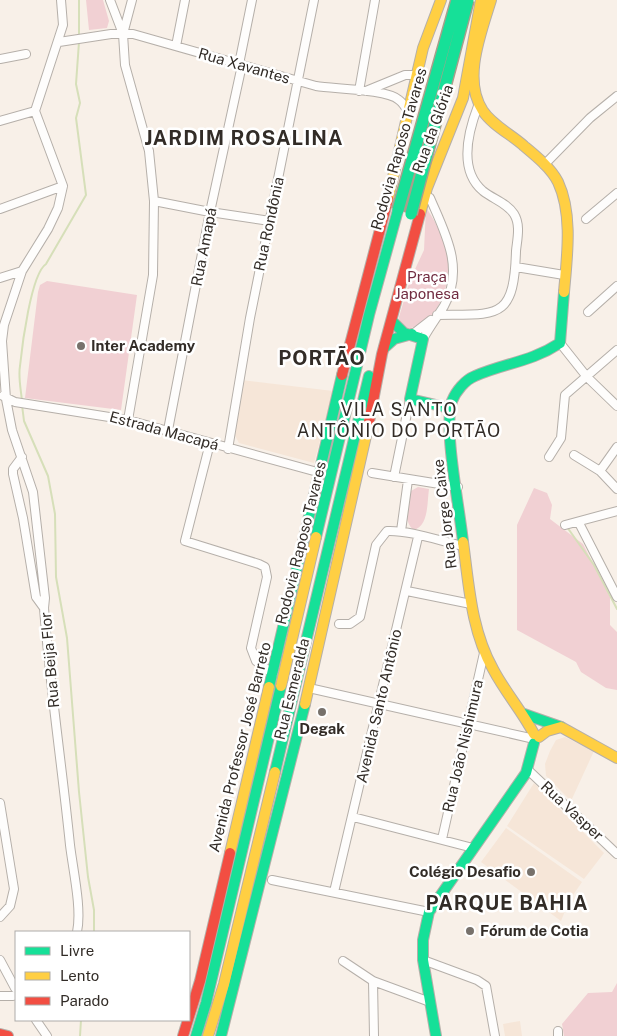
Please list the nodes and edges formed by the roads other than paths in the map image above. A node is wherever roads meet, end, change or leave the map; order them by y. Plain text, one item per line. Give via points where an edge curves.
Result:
1 (61, 0) edge
2 (110, 0) edge
3 (132, 0) edge
4 (185, 0) edge
5 (252, 0) edge
6 (314, 0) edge
7 (375, 0) edge
8 (441, 0) edge
9 (457, 0) edge
10 (468, 0) edge
11 (481, 0) edge
12 (491, 0) edge
13 (123, 34) junction
14 (59, 42) junction
15 (176, 46) junction
16 (26, 54) dead end
17 (0, 59) edge
18 (420, 62) junction
19 (241, 65) junction
20 (417, 75) junction
21 (431, 76) junction
22 (467, 79) junction
23 (299, 81) junction
24 (415, 88) junction
25 (363, 91) junction
26 (617, 96) edge
27 (460, 106) junction
28 (478, 106) junction
29 (35, 112) junction
30 (409, 114) junction
31 (0, 121) edge
32 (544, 165) junction
33 (63, 186) junction
34 (429, 193) junction
35 (617, 193) edge
36 (154, 201) junction
37 (1, 206) edge
38 (210, 212) junction
39 (586, 219) dead end
40 (270, 221) junction
41 (516, 268) junction
42 (22, 271) junction
43 (564, 275) junction
44 (0, 278) edge
45 (617, 286) edge
46 (588, 312) dead end
47 (437, 315) junction
48 (392, 321) junction
49 (418, 336) junction
50 (560, 343) junction
51 (384, 348) junction
52 (617, 350) edge
53 (587, 376) junction
54 (3, 396) edge
55 (410, 399) junction
56 (617, 406) edge
57 (449, 408) junction
58 (128, 420) junction
59 (168, 430) junction
60 (210, 444) junction
61 (617, 447) edge
62 (228, 449) junction
63 (574, 455) dead end
64 (22, 457) junction
65 (549, 457) dead end
66 (600, 471) junction
67 (321, 473) junction
68 (372, 473) dead end
69 (394, 477) junction
70 (408, 480) junction
71 (458, 487) junction
72 (617, 489) edge
73 (617, 511) edge
74 (579, 523) junction
75 (565, 525) dead end
76 (401, 531) junction
77 (418, 537) junction
78 (463, 546) junction
79 (407, 591) junction
80 (617, 597) edge
81 (472, 604) junction
82 (328, 606) junction
83 (44, 608) junction
84 (339, 624) dead end
85 (484, 653) junction
86 (273, 674) junction
87 (309, 688) junction
88 (378, 703) junction
89 (524, 714) junction
90 (286, 722) junction
91 (468, 725) junction
92 (561, 727) junction
93 (534, 738) junction
94 (617, 758) edge
95 (527, 769) junction
96 (0, 805) edge
97 (353, 817) junction
98 (442, 840) junction
99 (474, 848) junction
100 (617, 854) edge
101 (272, 880) dead end
102 (334, 892) junction
103 (429, 912) junction
104 (0, 918) edge
105 (77, 931) edge
106 (0, 960) edge
107 (343, 960) dead end
108 (424, 960) junction
109 (374, 981) junction
110 (15, 993) edge
111 (0, 996) edge
112 (430, 1002) junction
113 (190, 1013) edge
114 (37, 1021) edge
115 (188, 1021) edge
116 (0, 1034) edge
117 (8, 1036) edge
118 (46, 1036) edge
119 (183, 1036) edge
120 (196, 1036) edge
121 (208, 1036) edge
122 (221, 1036) edge
123 (374, 1036) edge
124 (436, 1036) edge
125 (495, 1036) edge

1 - 14 street via 63,24
2 - 13 street
3 - 13 street
4 - 15 street
5 - 19 street, Rua Amapá
6 - 23 street, Rua Rondônia
7 - 25 street
8 - 18 main road, Avenida Professor José Barreto
9 - 120 main road, Rodovia Raposo Tavares, bridge via 369,315
10 - 90 main road, Rodovia Raposo Tavares, bridge via 411,214
11 - 22 main road, Rua da Glória
12 - 28 main road via 476,60
13 - 14 street, Rua Xavantes
13 - 15 street, Rua Xavantes
13 - 36 street via 124,65 149,151
14 - 29 street
15 - 19 street, Rua Xavantes
16 - 17 street
18 - 20 main road, Avenida Professor José Barreto
18 - 21 main road
19 - 23 street, Rua Xavantes
19 - 38 street, Rua Amapá
20 - 21 main road
20 - 24 main road, Avenida Professor José Barreto
20 - 25 street, Rua Xavantes via 405,75
21 - 22 main road via 453,81
22 - 27 main road, Rua da Glória
23 - 25 street, Rua Xavantes via 336,90
23 - 40 street, Rua Rondônia
24 - 27 main road via 425,84 452,88 458,94
24 - 30 main road, Avenida Professor José Barreto
25 - 30 street, Rua Xavantes via 399,99
26 - 32 street via 590,118
27 - 34 main road, Rua da Glória
28 - 32 main road
28 - 41 street via 470,126 468,162 482,190 514,214 518,224
29 - 31 street
29 - 33 street
30 - 67 main road, Avenida Professor José Barreto via 351,339
32 - 43 main road via 557,180 565,206
33 - 37 street
33 - 42 street, Rua Beija Flor via 55,215
34 - 47 street, Rua da Glória via 449,240 454,269 448,296
34 - 48 main road
35 - 39 street
36 - 38 street
36 - 58 street via 153,275
38 - 40 street
38 - 59 street, Rua Amapá
40 - 62 street, Rua Rondônia
41 - 43 street
41 - 47 street via 511,296 498,311
42 - 44 street
42 - 54 street, Rua Beija Flor via 4,326
43 - 50 main road
45 - 46 street
47 - 49 street, Rua da Glória
48 - 49 main road via 404,333
48 - 51 main road
49 - 51 main road via 394,339
49 - 55 main road
50 - 53 street
50 - 57 main road via 542,354 473,376 458,391
51 - 82 main road, Rua Esmeralda
52 - 53 street
53 - 56 street
53 - 65 street via 563,397 560,438
54 - 58 street, Estrada Macapá via 15,402
54 - 64 street, Rua Beija Flor
55 - 57 main road
55 - 69 street
57 - 71 main road, Rua Jorge Caixe
58 - 59 street, Estrada Macapá
59 - 60 street, Estrada Macapá
60 - 62 street, Estrada Macapá
60 - 86 street via 185,541 259,564 267,571 252,639 253,655
61 - 66 street
62 - 67 street, Estrada Macapá
63 - 66 street
64 - 83 street, Rua Beija Flor via 37,512
64 - 83 street via 12,469 36,597
66 - 72 street
67 - 86 main road, Avenida Professor José Barreto
68 - 69 street
69 - 70 street
70 - 71 street
70 - 76 street
71 - 78 main road, Rua Jorge Caixe
73 - 74 street
74 - 75 street
74 - 80 street
76 - 77 street
76 - 84 street via 387,531 380,537 360,617 350,624
77 - 78 street
77 - 79 street, Avenida Santo Antônio
78 - 81 main road, Rua Jorge Caixe
79 - 81 street
79 - 88 street, Avenida Santo Antônio
81 - 85 main road, Rua Jorge Caixe
82 - 87 main road, Rua Esmeralda
82 - 90 main road
83 - 105 street, Rua Beija Flor via 49,683 60,750
85 - 89 main road, Rua Jorge Caixe
85 - 91 street, Rua João Nishimura
86 - 113 main road, Avenida Professor José Barreto
87 - 88 street
87 - 122 main road, Rua Esmeralda
88 - 91 street
88 - 97 street, Avenida Santo Antônio
89 - 92 main road
89 - 93 main road, Rua Jorge Caixe
90 - 121 main road, Rodovia Raposo Tavares via 224,984
91 - 93 street
91 - 98 street, Rua João Nishimura
92 - 93 main road
92 - 94 main road
93 - 95 main road
95 - 99 main road
95 - 100 street, Rua Vasper
96 - 104 street via 14,889 10,906
97 - 98 street
97 - 102 street, Avenida Santo Antônio
98 - 99 street
99 - 103 main road
101 - 102 street
102 - 103 street
103 - 108 main road via 424,933
106 - 110 street
107 - 109 street
108 - 112 main road
108 - 125 street via 486,986
109 - 112 street
109 - 123 street
110 - 111 street
112 - 124 main road
114 - 118 street
115 - 119 main road, Avenida Professor José Barreto
116 - 117 main road

